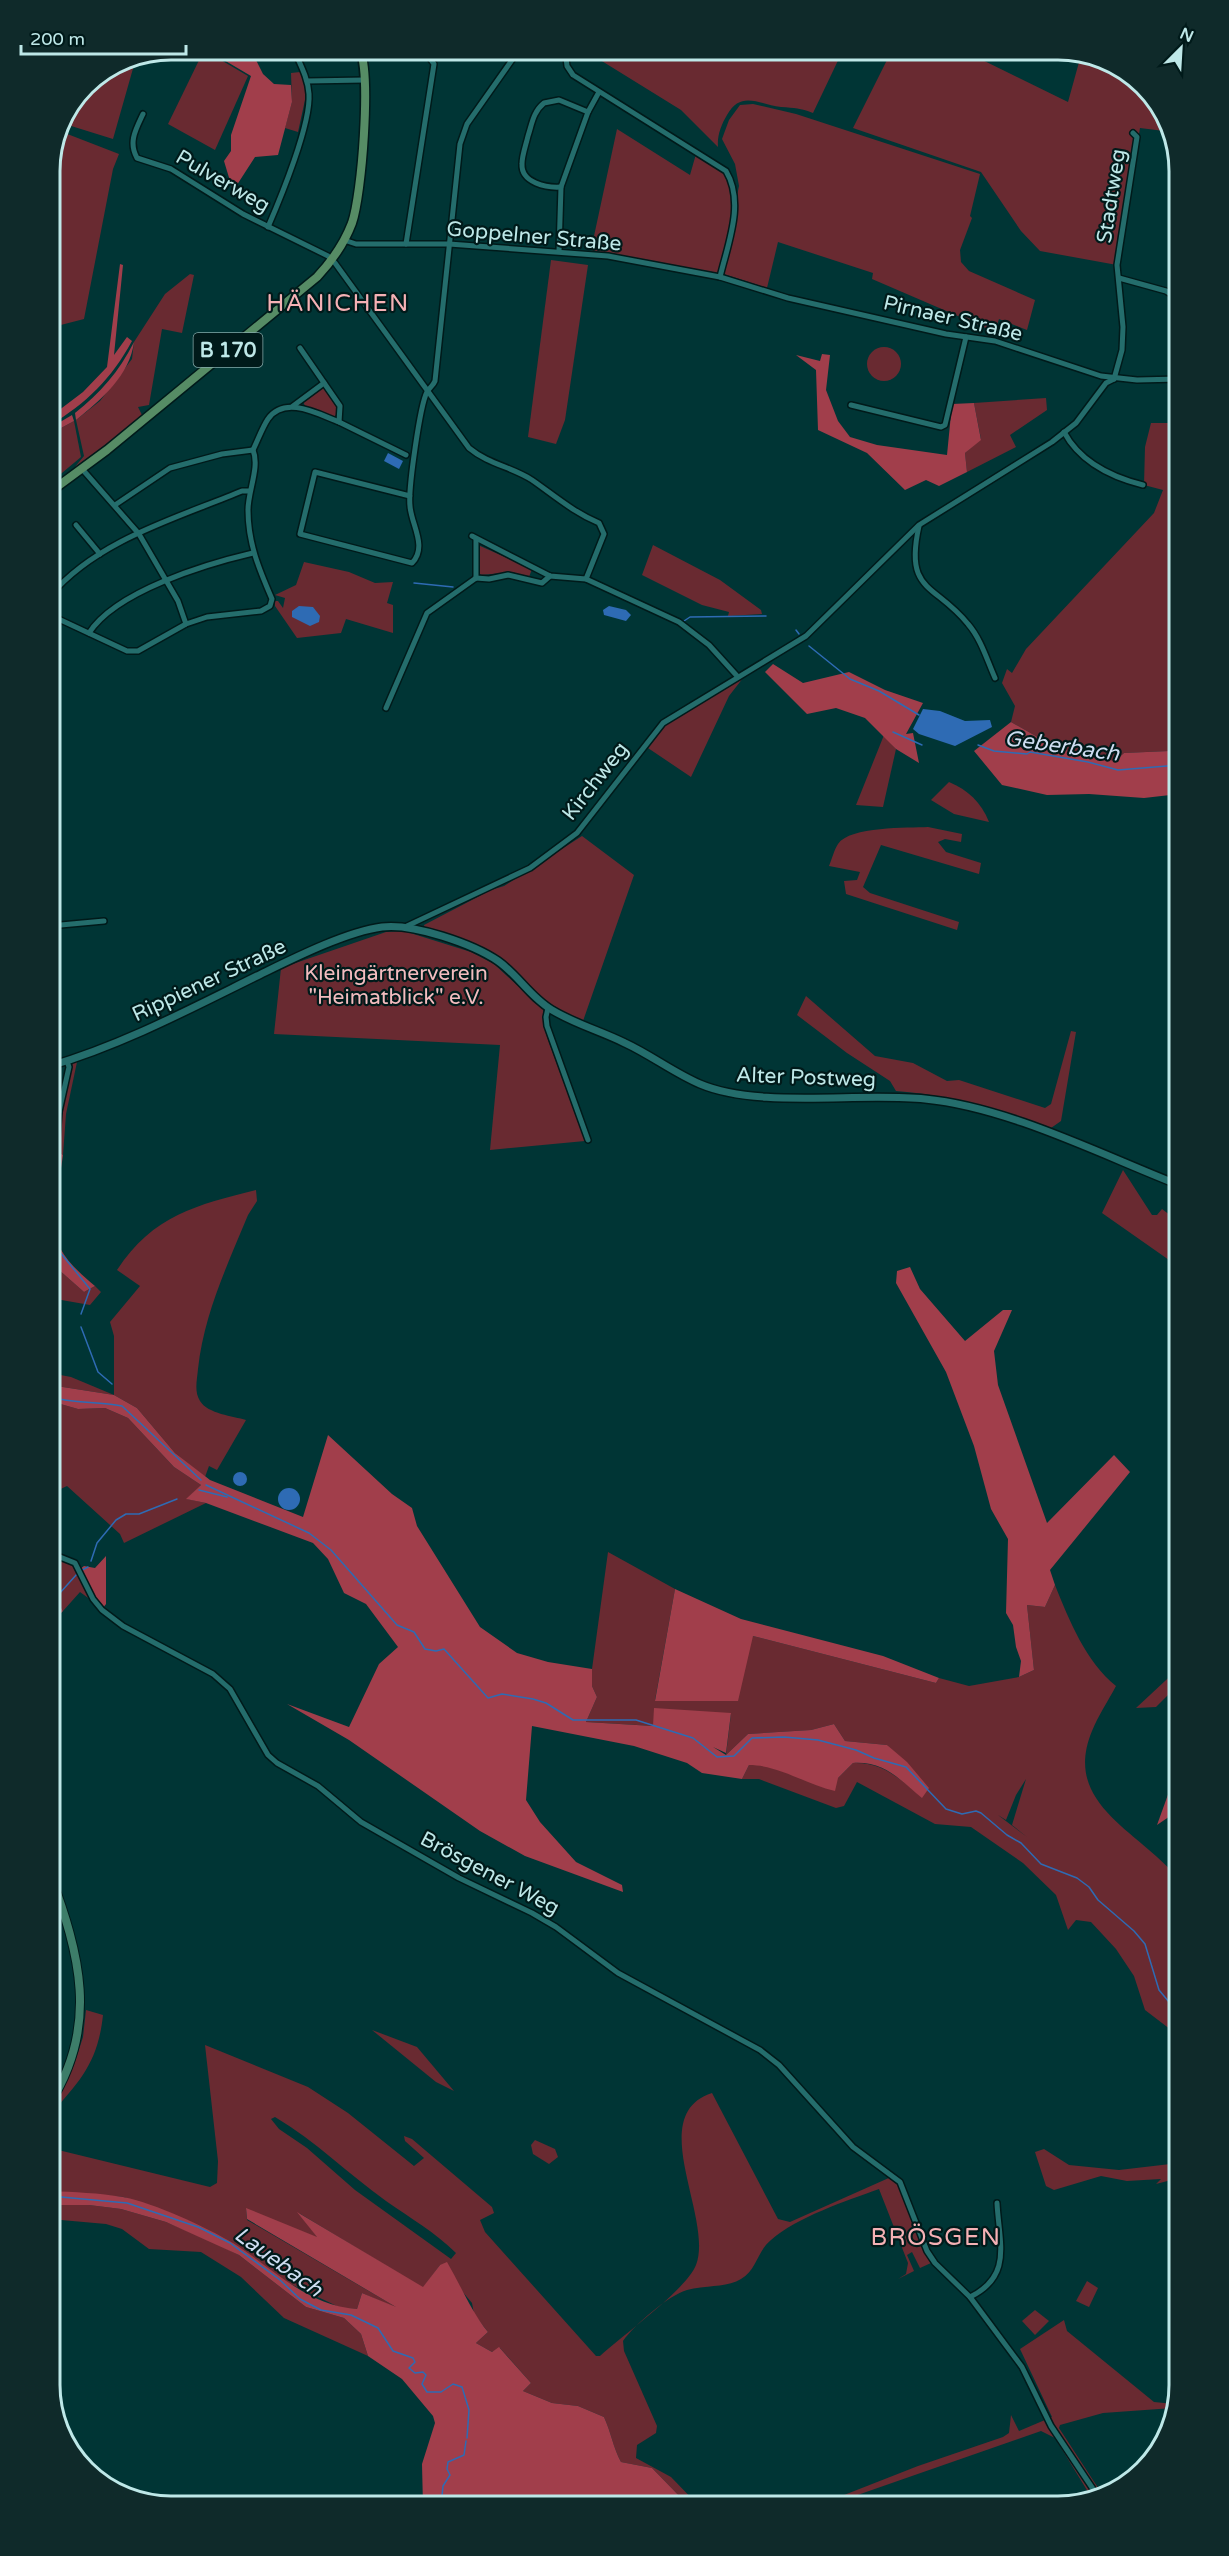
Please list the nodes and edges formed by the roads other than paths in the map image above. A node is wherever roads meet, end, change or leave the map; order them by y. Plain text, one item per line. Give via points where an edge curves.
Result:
1 (298, 60) edge
2 (362, 60) edge
3 (431, 60) edge
4 (512, 60) edge
5 (567, 60) edge
6 (366, 80) junction
7 (307, 81) junction
8 (599, 92) junction
9 (588, 112) junction
10 (143, 114) dead end
11 (1133, 133) dead end
12 (561, 187) junction
13 (268, 227) junction
14 (344, 240) junction
15 (406, 244) junction
16 (449, 244) junction
17 (559, 251) junction
18 (332, 260) junction
19 (720, 277) junction
20 (1119, 278) junction
21 (1169, 293) edge
22 (966, 337) junction
23 (300, 348) dead end
24 (1114, 379) junction
25 (1169, 379) edge
26 (324, 383) junction
27 (426, 393) junction
28 (851, 405) dead end
29 (293, 406) junction
30 (339, 422) junction
31 (1064, 432) junction
32 (253, 450) junction
33 (406, 455) dead end
34 (83, 470) junction
35 (60, 485) edge
36 (1143, 485) dead end
37 (249, 491) junction
38 (410, 496) junction
39 (115, 505) junction
40 (76, 525) dead end
41 (919, 525) junction
42 (139, 534) junction
43 (253, 553) junction
44 (100, 554) junction
45 (550, 576) junction
46 (476, 578) junction
47 (586, 579) junction
48 (167, 581) junction
49 (60, 585) edge
50 (60, 620) edge
51 (186, 624) junction
52 (89, 633) junction
53 (738, 677) junction
54 (995, 678) dead end
55 (386, 708) dead end
56 (104, 921) dead end
57 (60, 925) edge
58 (407, 926) junction
59 (548, 1008) junction
60 (67, 1061) junction
61 (60, 1063) edge
62 (60, 1108) edge
63 (588, 1140) dead end
64 (1169, 1181) edge
65 (60, 1557) edge
66 (60, 1904) edge
67 (60, 2082) edge
68 (997, 2203) dead end
69 (969, 2297) junction
70 (1094, 2490) edge

1 - 7 street
2 - 6 main road, B 170
3 - 15 street via 434,64
4 - 16 street via 463,134
5 - 8 street via 570,72
6 - 7 street
6 - 14 main road, B 170 via 357,202
7 - 13 street via 308,105
8 - 9 street
8 - 19 street via 726,171 736,200
9 - 12 street
9 - 12 street via 560,100 543,103 534,116 521,165 533,182
10 - 13 street, Pulverweg via 133,137 132,149 137,158 171,169
11 - 20 street, Stadtweg via 1137,137 1117,265
12 - 17 street
13 - 18 street, Pulverweg
14 - 15 street, Goppelner Straße via 356,244
14 - 18 main road, B 170
15 - 16 street, Goppelner Straße
16 - 17 street, Goppelner Straße
16 - 27 street via 435,381
17 - 19 street, Goppelner Straße
18 - 27 street
18 - 34 main road, B 170 via 317,277
19 - 22 street, Pirnaer Straße via 788,298
20 - 21 street
20 - 24 street, Stadtweg via 1122,351
22 - 24 street, Pirnaer Straße via 995,341
22 - 28 street via 945,425
23 - 26 street
24 - 25 street, Pirnaer Straße
24 - 31 street, Kirchweg via 1106,383
26 - 29 street
26 - 30 street via 340,406
27 - 38 street via 411,467
27 - 47 street via 480,458 530,479 575,513 599,524 604,534
29 - 30 street
29 - 32 street via 276,411 269,418
30 - 33 street
31 - 36 street via 1084,458 1111,474
31 - 41 street, Kirchweg
32 - 37 street via 255,464
32 - 39 street via 170,468
34 - 35 main road, B 170
34 - 39 street
37 - 42 street
37 - 43 street
38 - 38 street via 419,548 412,563 300,534 315,472
39 - 42 street
40 - 44 street
41 - 53 street, Kirchweg via 806,636
41 - 54 street via 913,549 916,570 938,598 968,624
42 - 44 street
42 - 48 street
43 - 48 street
43 - 51 street via 272,603 261,611 228,613
44 - 49 street
45 - 46 street via 542,582 508,575
45 - 46 street via 474,537
45 - 47 street
46 - 55 street via 427,613
47 - 53 street via 687,627 726,660
48 - 51 street
48 - 52 street via 120,605
50 - 52 street
51 - 52 street via 138,651 127,651
53 - 58 street, Kirchweg via 663,723 568,840 530,867
56 - 57 street
58 - 59 street, Alter Postweg via 498,961
58 - 60 street, Rippiener Straße via 383,927 314,950 167,1020
59 - 63 street via 547,1026
59 - 64 street, Alter Postweg via 627,1043 705,1086 771,1096 926,1099 994,1113
60 - 61 street, Rippiener Straße
60 - 62 street
65 - 69 street, Brösgener Weg via 75,1563 93,1599 123,1626 213,1674 230,1689 268,1755 318,1785 351,1815 459,1878 556,1926 618,1973 760,2050 779,2065 853,2147 900,2182 927,2251
66 - 67 main road via 74,1946 81,2006 71,2059
68 - 69 street via 999,2267 990,2285
69 - 70 street, Brösgener Weg via 1026,2373 1051,2426

